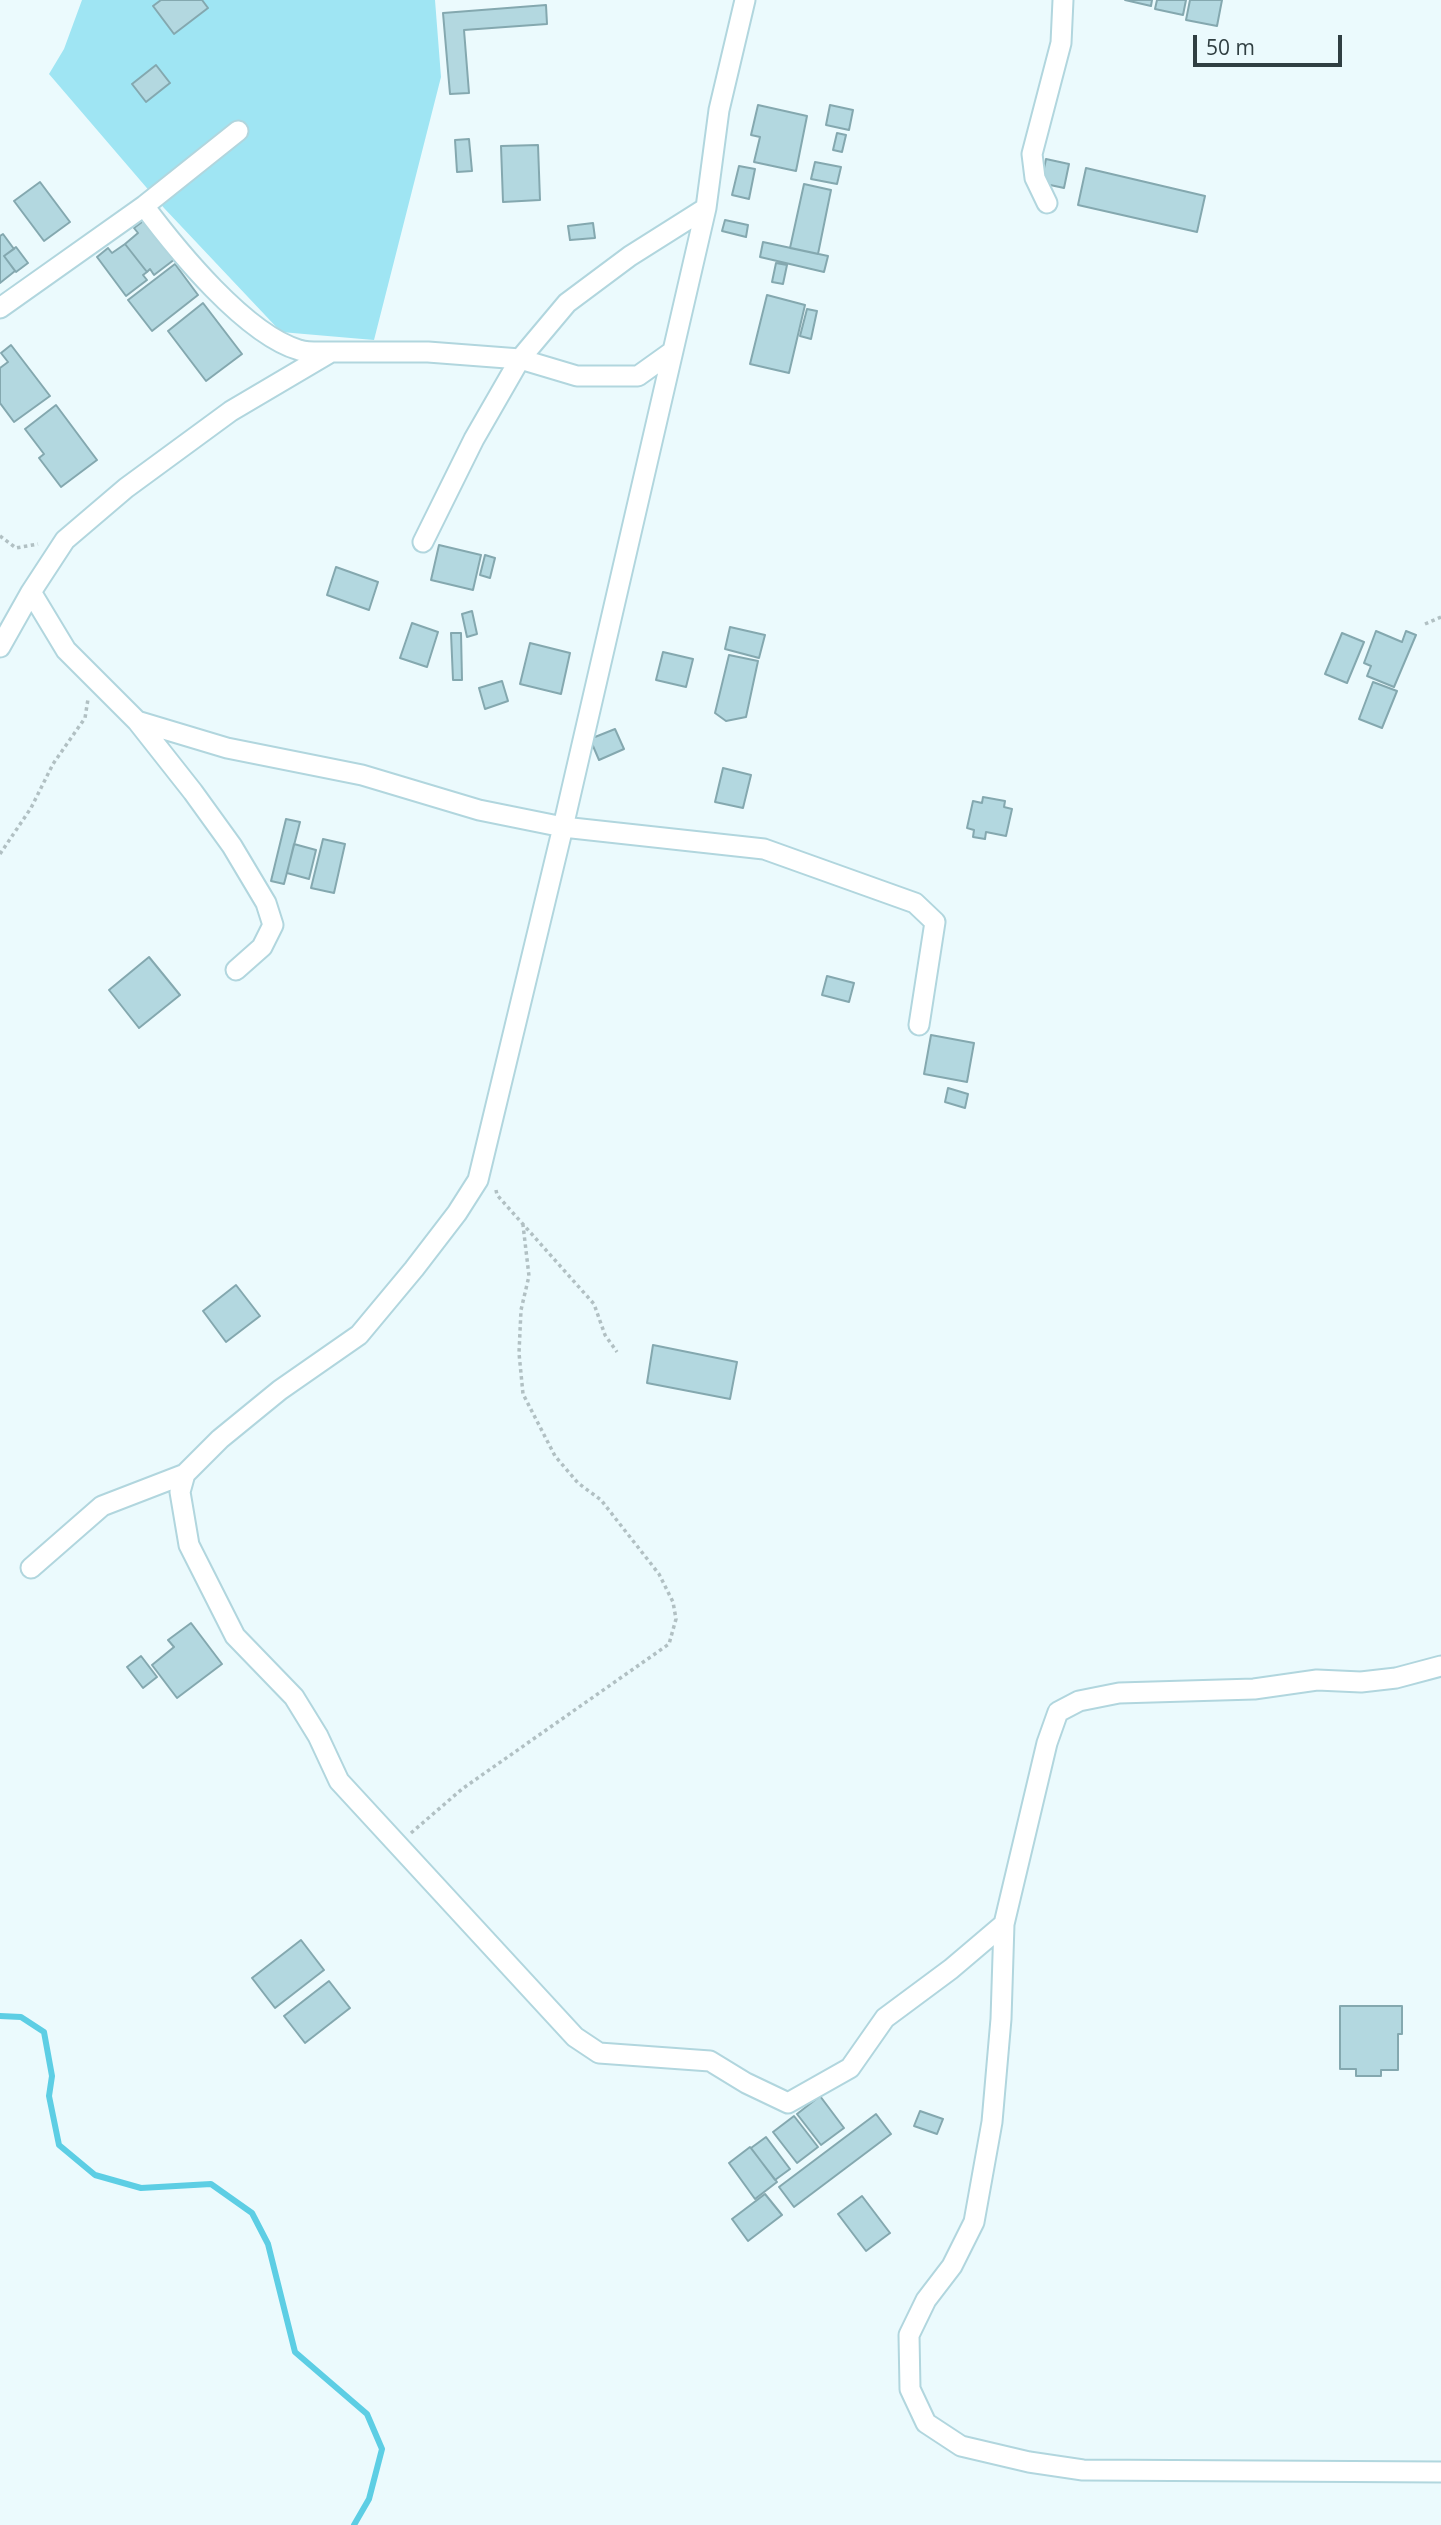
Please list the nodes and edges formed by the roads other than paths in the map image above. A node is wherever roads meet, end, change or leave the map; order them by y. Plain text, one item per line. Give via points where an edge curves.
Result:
1 (745, 0) edge
2 (1063, 0) edge
3 (238, 131) dead end
4 (1047, 203) dead end
5 (144, 206) junction
6 (706, 208) junction
7 (0, 308) edge
8 (673, 351) junction
9 (331, 352) junction
10 (520, 359) junction
11 (424, 542) dead end
12 (31, 592) junction
13 (0, 647) edge
14 (137, 721) junction
15 (564, 827) junction
16 (236, 970) dead end
17 (919, 1024) dead end
18 (185, 1474) junction
19 (31, 1567) dead end
20 (1441, 1666) edge
21 (1004, 1924) junction
22 (1441, 2472) edge

1 - 6 street via 719,110
2 - 4 street via 1061,43 1032,154 1035,178
3 - 5 street
5 - 7 street
5 - 9 street via 176,249 258,330 300,351
6 - 8 street
6 - 10 street via 567,303
8 - 10 street via 638,376 577,376
8 - 15 street
9 - 10 street via 428,352
9 - 12 street via 231,411 126,488 65,540
10 - 11 street via 474,439
12 - 13 street
12 - 14 street via 66,650
14 - 15 street via 227,748 362,775 479,810
14 - 16 street via 232,846 266,903 273,925 262,947
15 - 17 street via 764,849 915,903 935,922
15 - 18 street via 478,1180 421,1260 359,1335 250,1415
18 - 19 street via 102,1506
18 - 21 street via 180,1492 189,1545 236,1636 294,1697 339,1781 575,2037 599,2053 710,2062 788,2103 850,2068 885,2018
20 - 21 street via 1361,1682 1119,1693 1079,1701 1058,1712
21 - 22 street via 992,2122 974,2221 909,2335 910,2389 926,2423 961,2445 1083,2470

